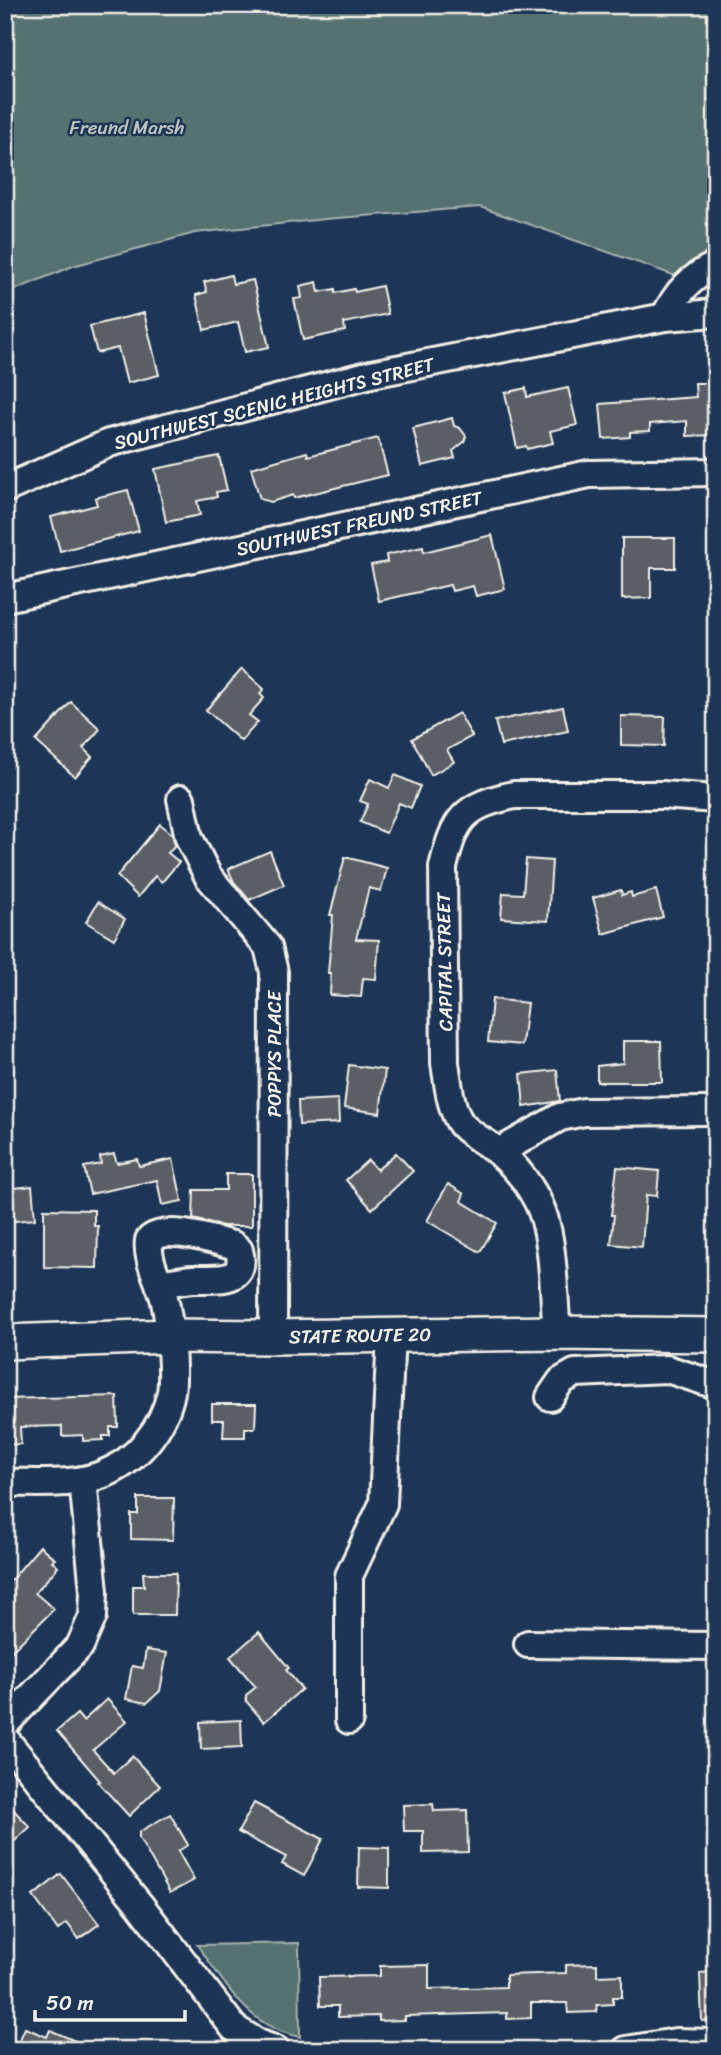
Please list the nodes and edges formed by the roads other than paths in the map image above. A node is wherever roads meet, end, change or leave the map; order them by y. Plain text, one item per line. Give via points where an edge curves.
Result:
1 (716, 265) edge
2 (716, 313) edge
3 (665, 317) junction
4 (716, 472) edge
5 (5, 489) edge
6 (5, 598) edge
7 (181, 799) dead end
8 (716, 799) edge
9 (706, 1111) dead end
10 (499, 1152) junction
11 (159, 1284) dead end
12 (557, 1332) junction
13 (391, 1334) junction
14 (716, 1335) edge
15 (170, 1336) junction
16 (273, 1337) junction
17 (5, 1342) edge
18 (716, 1385) edge
19 (550, 1397) dead end
20 (83, 1480) junction
21 (5, 1483) edge
22 (528, 1644) dead end
23 (716, 1646) edge
24 (349, 1720) dead end
25 (5, 1724) edge
26 (5, 1739) edge
27 (716, 2043) edge
28 (276, 2050) edge
29 (626, 2050) edge

1 - 3 street via 690,281 672,300
2 - 3 street, SOUTHWEST SCENIC HEIGHTS STREET
3 - 5 street, SOUTHWEST SCENIC HEIGHTS STREET via 371,374 109,443
4 - 6 street, SOUTHWEST FREUND STREET via 589,474
7 - 16 street, POPPYS PLACE via 189,838 208,876 268,947 274,972
8 - 10 street, CAPITAL STREET via 514,795 475,806 461,819 450,837 443,867 445,1063 450,1095 462,1125
9 - 10 street via 584,1112 560,1117
10 - 12 street, CAPITAL STREET via 521,1174 545,1221
11 - 15 street
12 - 13 main road, STATE ROUTE 20
12 - 14 main road, STATE ROUTE 20
13 - 16 main road, STATE ROUTE 20
13 - 24 street via 383,1504 349,1576
15 - 16 main road, STATE ROUTE 20
15 - 17 main road, STATE ROUTE 20
15 - 20 street via 171,1392 156,1432 129,1459
18 - 19 street via 667,1370 575,1373 561,1381
20 - 21 street
20 - 25 street via 93,1616 80,1646
22 - 23 street
26 - 28 street via 234,2028
27 - 29 street via 676,2042

